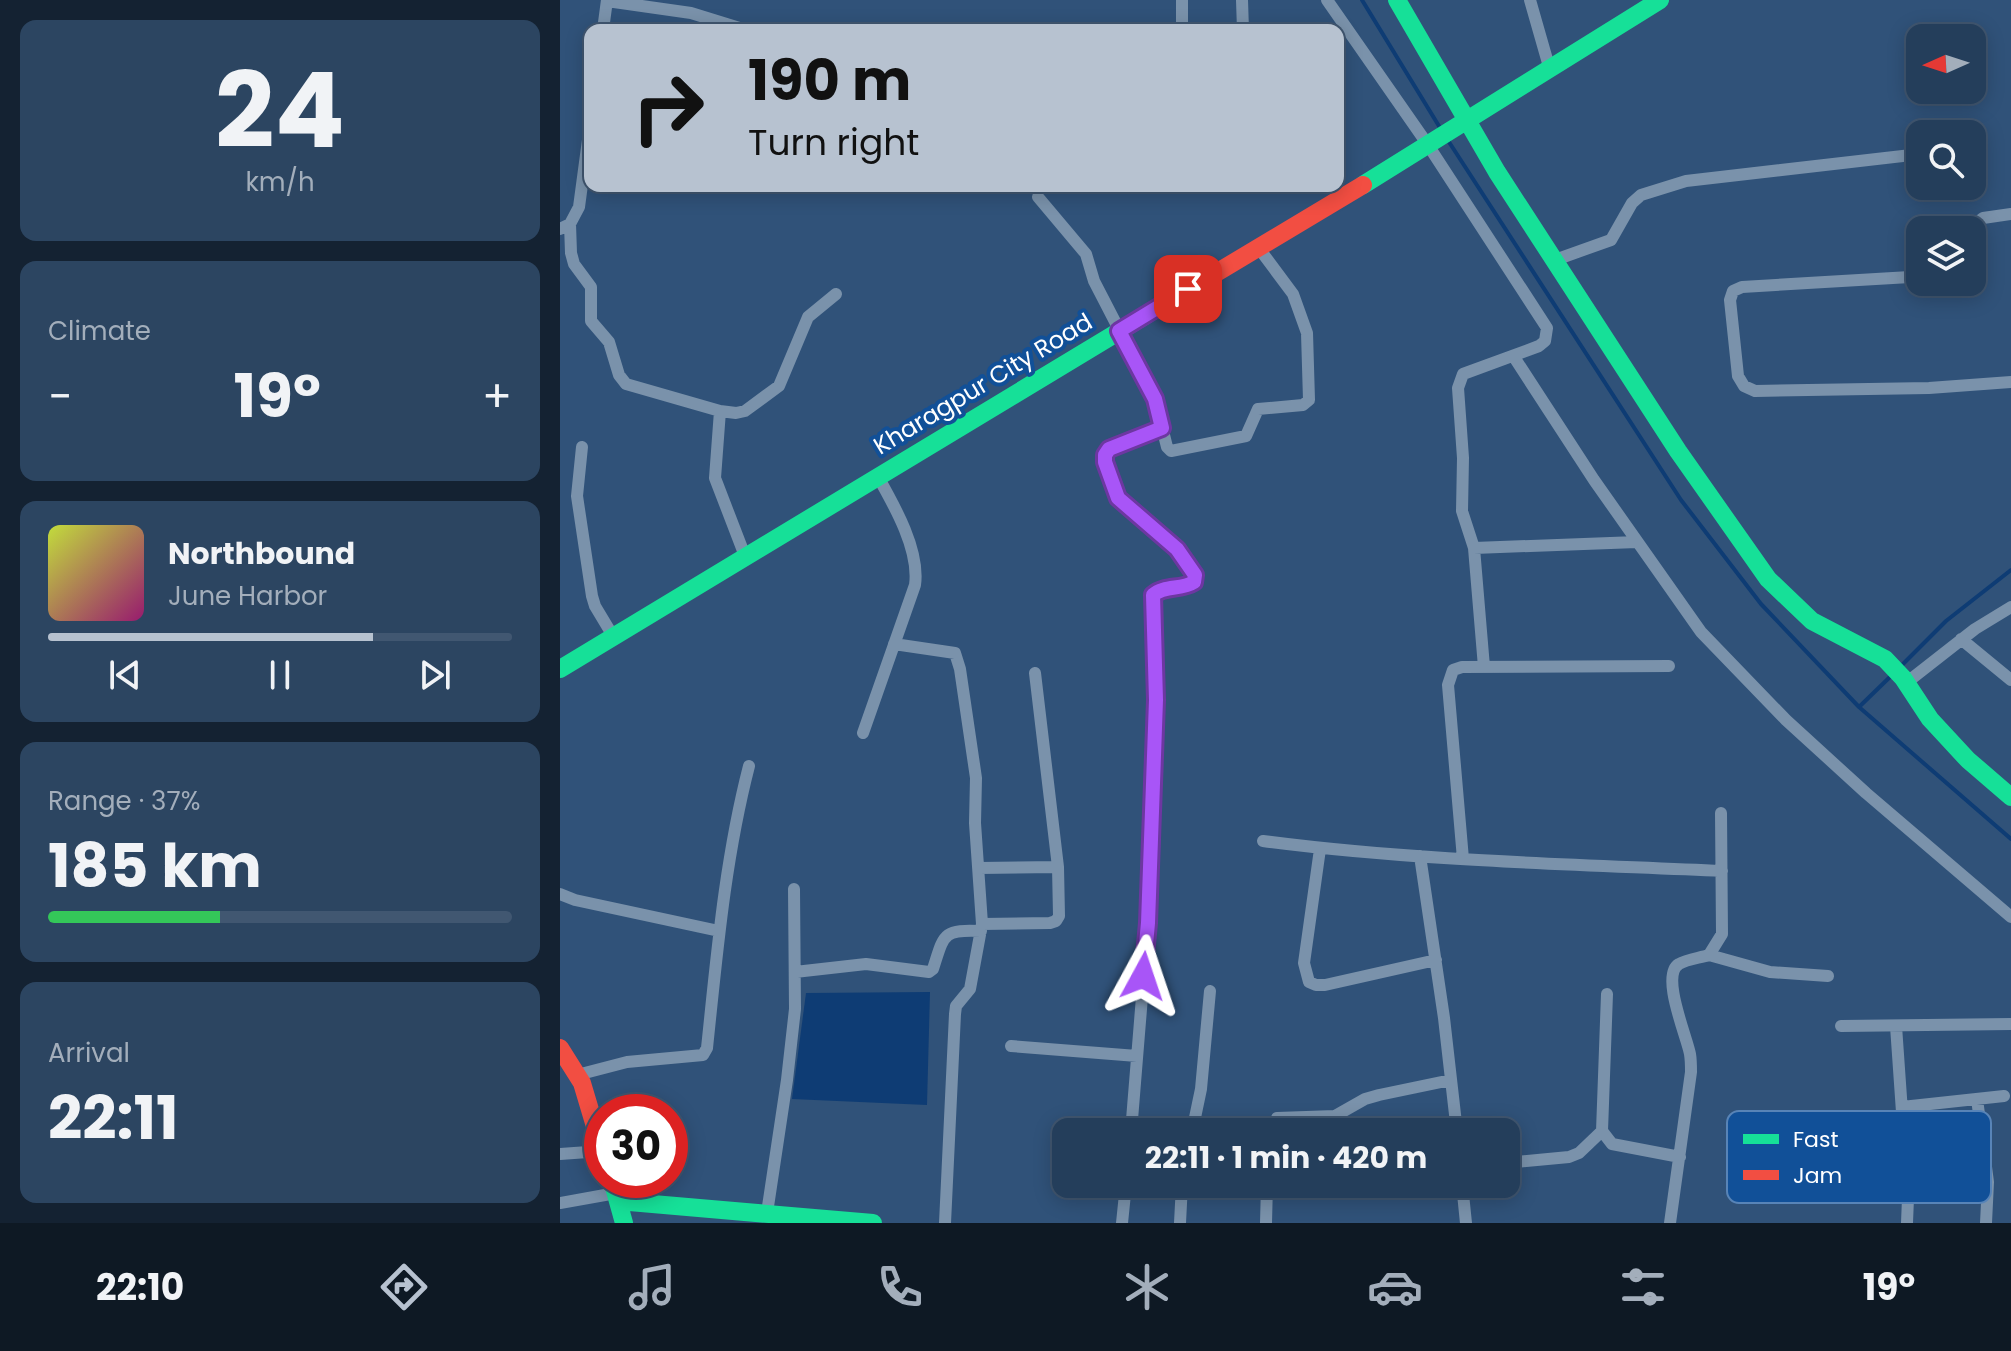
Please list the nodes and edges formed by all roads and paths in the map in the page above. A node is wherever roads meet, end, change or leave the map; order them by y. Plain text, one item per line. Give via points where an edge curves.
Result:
1 (607, 0) edge
2 (1182, 0) edge
3 (1242, 0) edge
4 (1327, 0) edge
5 (1397, 0) edge
6 (1530, 0) edge
7 (1660, 0) edge
8 (693, 6) edge
9 (604, 24) edge
10 (733, 24) edge
11 (1182, 24) edge
12 (1243, 24) edge
13 (1550, 70) junction
14 (1460, 126) junction
15 (1430, 144) junction
16 (1906, 156) edge
17 (584, 170) edge
18 (1038, 197) dead end
19 (2011, 214) edge
20 (1986, 218) edge
21 (565, 226) edge
22 (1258, 247) junction
23 (1555, 260) junction
24 (1906, 277) edge
25 (836, 294) dead end
26 (1119, 331) junction
27 (1514, 357) junction
28 (2011, 382) edge
29 (720, 411) junction
30 (1162, 428) junction
31 (582, 447) dead end
32 (877, 475) junction
33 (1637, 542) junction
34 (1474, 548) junction
35 (745, 556) junction
36 (2011, 607) edge
37 (613, 636) junction
38 (1961, 639) junction
39 (894, 644) junction
40 (1669, 666) dead end
41 (1484, 667) junction
42 (560, 669) edge
43 (1035, 673) dead end
44 (1904, 680) junction
45 (2011, 680) edge
46 (863, 733) dead end
47 (749, 766) dead end
48 (2011, 797) edge
49 (1721, 813) dead end
50 (1263, 841) dead end
51 (1320, 849) junction
52 (1420, 856) junction
53 (1463, 859) junction
54 (1058, 867) junction
55 (979, 868) junction
56 (1722, 871) junction
57 (794, 889) dead end
58 (560, 894) edge
59 (2011, 917) edge
60 (982, 927) junction
61 (719, 931) junction
62 (1709, 955) junction
63 (1436, 960) junction
64 (795, 972) junction
65 (1828, 976) dead end
66 (1210, 991) dead end
67 (1607, 994) dead end
68 (2011, 1024) edge
69 (1841, 1026) dead end
70 (1896, 1026) junction
71 (1011, 1046) dead end
72 (560, 1048) edge
73 (1137, 1056) junction
74 (577, 1075) junction
75 (1451, 1080) junction
76 (585, 1094) edge
77 (2004, 1096) dead end
78 (1977, 1099) junction
79 (1902, 1107) junction
80 (1902, 1111) edge
81 (1979, 1111) edge
82 (1132, 1118) edge
83 (1195, 1118) edge
84 (1277, 1118) edge
85 (1455, 1118) edge
86 (1602, 1131) junction
87 (584, 1152) edge
88 (560, 1154) edge
89 (1680, 1157) junction
90 (1520, 1162) edge
91 (585, 1198) edge
92 (617, 1198) edge
93 (658, 1198) edge
94 (1125, 1198) edge
95 (1181, 1198) edge
96 (1267, 1198) edge
97 (1463, 1198) edge
98 (560, 1203) edge
99 (1908, 1203) edge
100 (1987, 1203) edge
101 (767, 1213) junction
102 (624, 1223) edge
103 (873, 1223) edge
104 (945, 1223) edge
105 (1122, 1223) edge
106 (1180, 1223) edge
107 (1266, 1223) edge
108 (1466, 1223) edge
109 (1670, 1223) edge
110 (1907, 1223) edge
111 (1986, 1223) edge

1 - 8 street
1 - 9 street
2 - 11 street
3 - 12 street
4 - 15 street
5 - 14 main road
6 - 13 street
7 - 13 main road, Kharagpur City Road
8 - 10 street
13 - 14 main road, Kharagpur City Road
14 - 15 main road, Kharagpur City Road
14 - 23 main road
15 - 22 main road, Kharagpur City Road
15 - 27 street via 1547,328 1545,341
16 - 23 street via 1686,181 1641,195 1611,240
17 - 21 street via 579,207
18 - 26 street via 1086,254
19 - 20 street
21 - 29 street via 574,264 591,287 591,321 609,342 619,375 632,387
22 - 26 main road, Kharagpur City Road
22 - 30 street via 1293,294 1307,333 1309,400 1258,409 1246,436 1179,451 1167,447
23 - 44 main road via 1768,579 1812,621 1885,659
24 - 28 street via 1733,291 1738,376 1744,386 1787,391
25 - 29 street via 808,317 779,386 745,411
26 - 30 street via 1155,399
26 - 32 main road, Kharagpur City Road
27 - 33 street
27 - 34 street via 1459,380 1462,511
29 - 35 street via 715,478
30 - 73 street via 1105,455 1118,498 1177,549 1195,575 1190,585 1153,595 1156,700
31 - 37 street via 577,496 592,596
32 - 35 main road, Kharagpur City Road
32 - 39 street via 901,521 917,573
33 - 34 street
33 - 59 street via 1701,632 1786,720
34 - 41 street
35 - 37 main road, Kharagpur City Road
36 - 38 street
37 - 42 main road, Kharagpur City Road
38 - 44 street
38 - 45 street
39 - 46 street
39 - 55 street via 951,651 958,659 976,778
40 - 41 street
41 - 53 street via 1462,667 1449,676
43 - 54 street
44 - 48 main road via 1930,719
47 - 61 street via 734,826
49 - 56 street
50 - 51 street
51 - 52 street
51 - 63 street via 1304,954 1309,982 1325,985
52 - 53 street
52 - 63 street
53 - 56 street
54 - 55 street
54 - 60 street via 1056,921
55 - 60 street
56 - 62 street via 1722,934
57 - 64 street
58 - 61 street
60 - 64 street via 943,938 929,972 866,964
60 - 104 street via 970,989 955,1014
61 - 74 street via 703,1055 627,1062
62 - 65 street via 1770,972
62 - 89 street via 1678,964 1672,978 1691,1072
63 - 75 street
64 - 101 street via 787,1080
66 - 83 street
67 - 86 street
68 - 70 street
69 - 70 street
70 - 79 street
71 - 73 street
72 - 74 main road
73 - 82 street
74 - 76 main road
75 - 84 street via 1365,1099 1335,1116
75 - 85 street
77 - 78 street
78 - 79 street
78 - 81 street
79 - 80 street
86 - 89 street via 1612,1144
86 - 90 street via 1569,1157
87 - 88 street
89 - 109 street
91 - 98 street
92 - 102 main road
93 - 101 main road
94 - 105 street
95 - 106 street
96 - 107 street
97 - 108 street
99 - 110 street
100 - 111 street
101 - 103 main road

